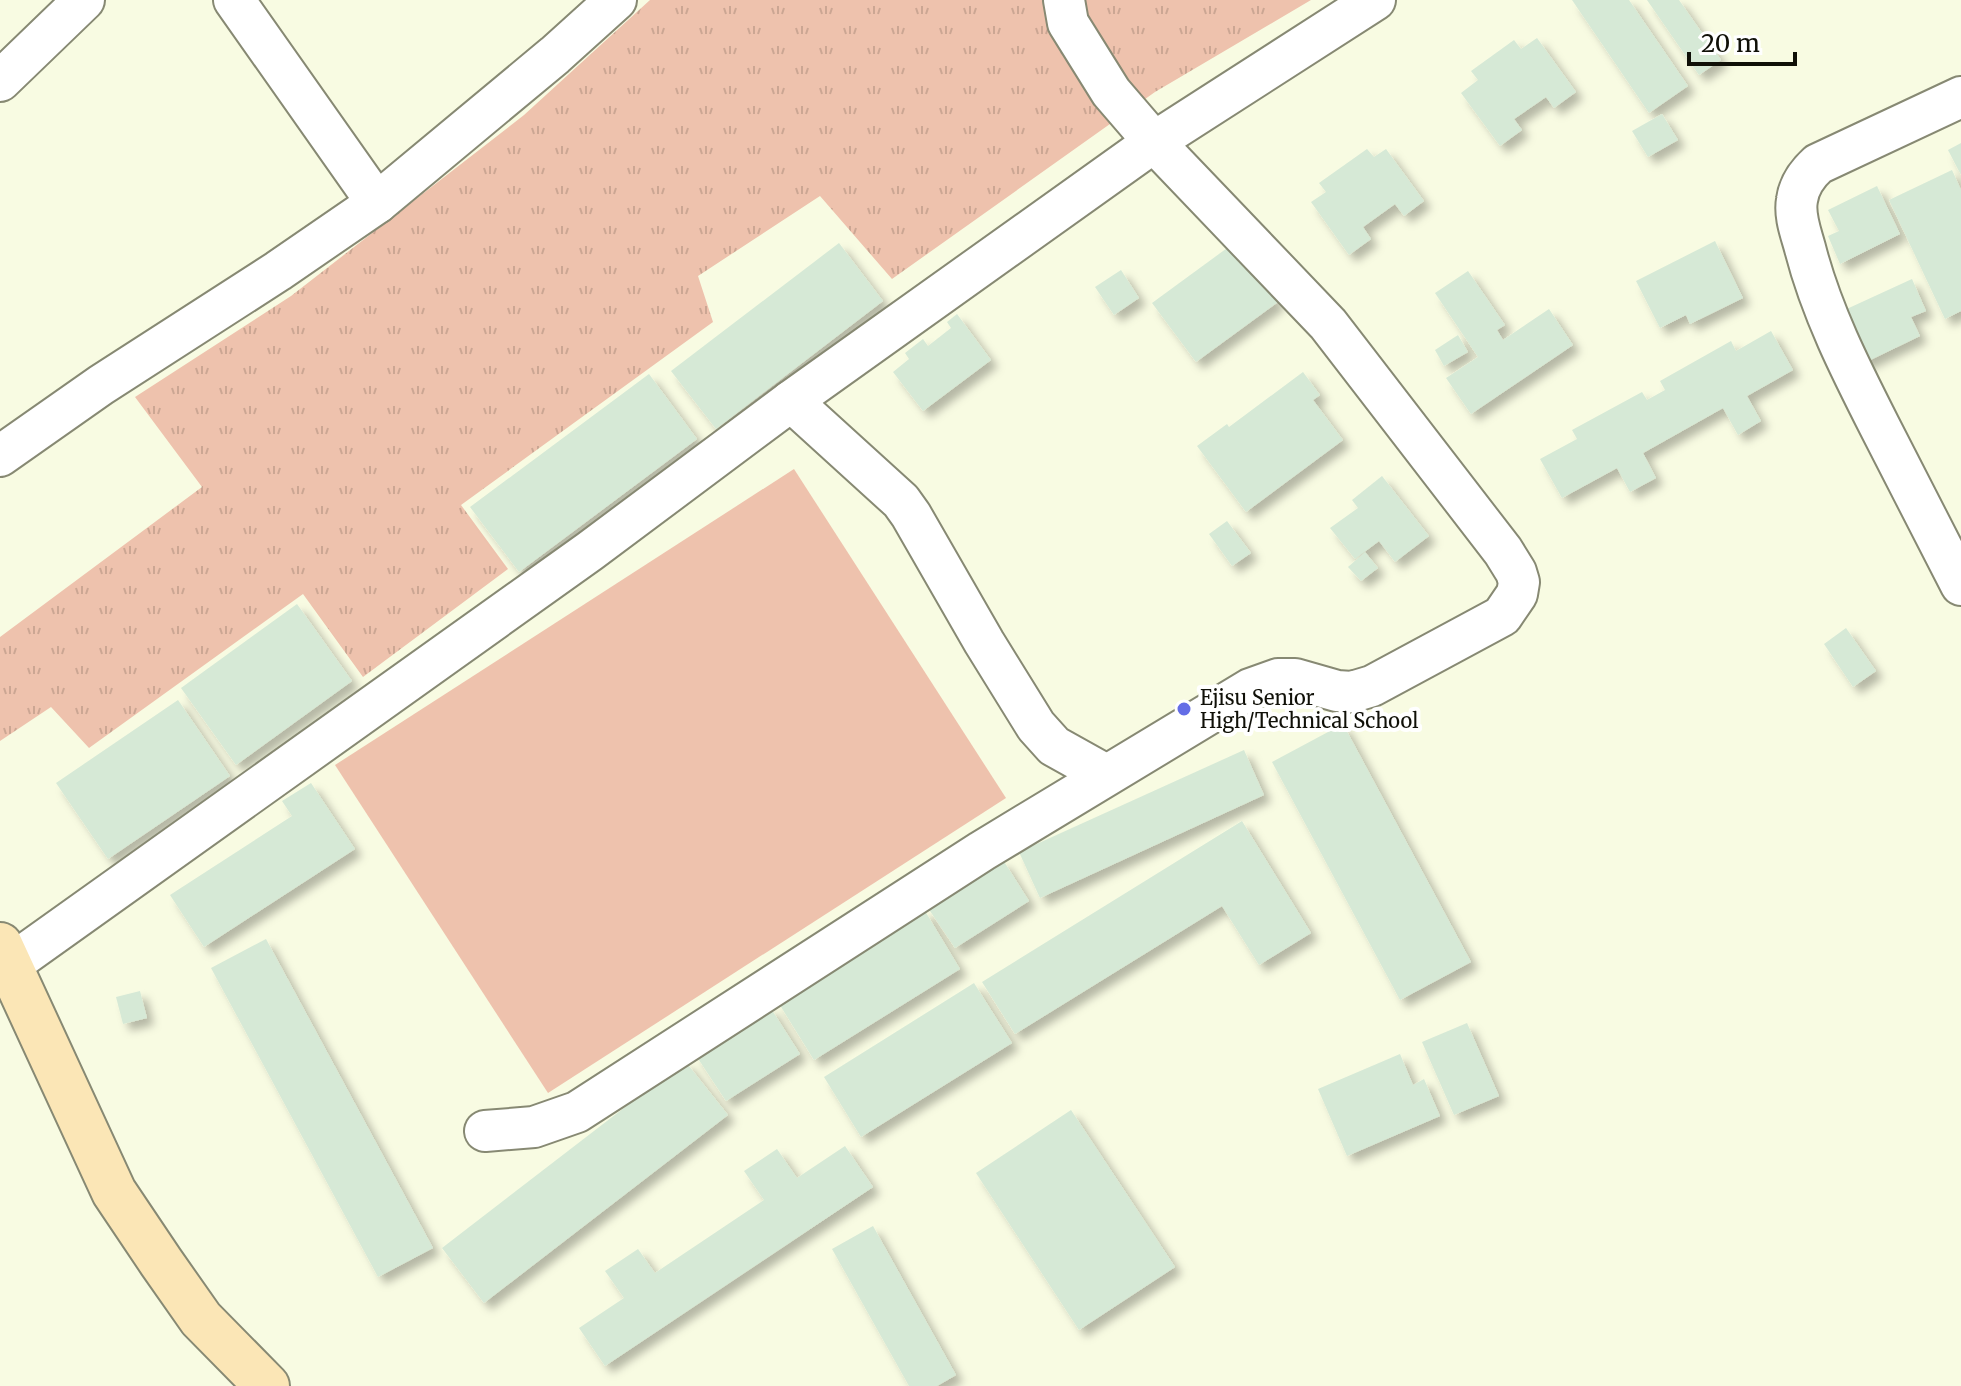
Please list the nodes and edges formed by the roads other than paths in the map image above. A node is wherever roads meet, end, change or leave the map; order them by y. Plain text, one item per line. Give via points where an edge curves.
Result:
1 (84, 0) edge
2 (234, 0) edge
3 (616, 0) edge
4 (1064, 0) edge
5 (1375, 0) edge
6 (0, 81) edge
7 (1961, 97) edge
8 (1154, 142) junction
9 (377, 203) junction
10 (791, 401) junction
11 (0, 456) edge
12 (1961, 585) edge
13 (1106, 775) junction
14 (5, 955) edge
15 (485, 1131) dead end
16 (267, 1386) edge

1 - 6 street
2 - 9 street
3 - 9 street
4 - 8 street via 1068,23 1111,92
5 - 8 street
7 - 12 street via 1818,164 1800,186 1796,202 1812,277 1834,333
8 - 10 street
8 - 13 street via 1328,324 1503,551 1519,582 1502,616 1372,686 1337,691 1278,679 1250,689
9 - 11 street
10 - 13 street via 901,501 1036,726 1054,746
10 - 14 street via 590,551
13 - 15 street via 577,1112 534,1127
14 - 16 main road via 114,1192 201,1319

